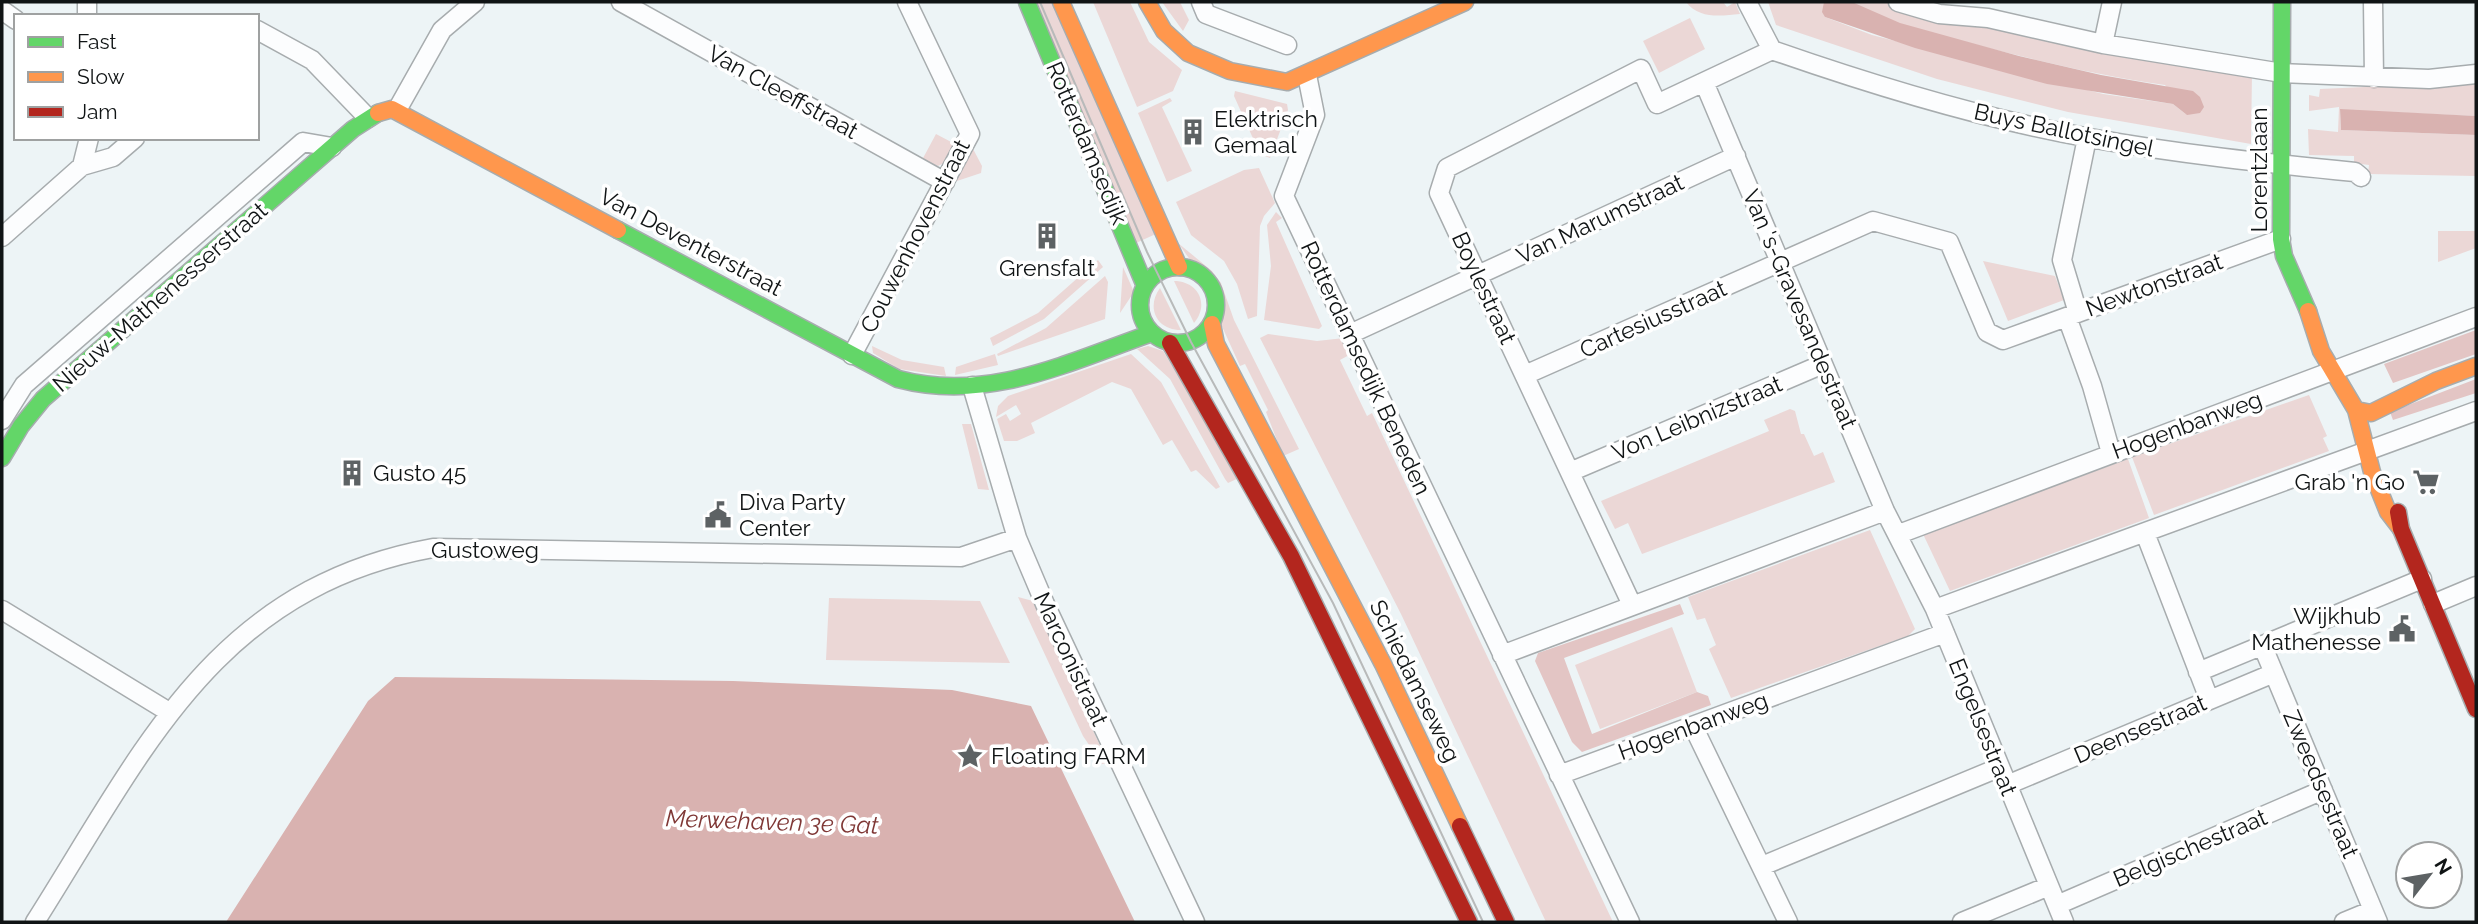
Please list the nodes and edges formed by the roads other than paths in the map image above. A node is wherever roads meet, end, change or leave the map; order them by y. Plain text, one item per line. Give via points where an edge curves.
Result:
1 (475, 2) edge
2 (621, 2) edge
3 (907, 2) edge
4 (1027, 2) edge
5 (1061, 2) edge
6 (1147, 2) edge
7 (1465, 2) edge
8 (1746, 2) edge
9 (1898, 2) edge
10 (2112, 2) edge
11 (2282, 2) edge
12 (2374, 2) edge
13 (1203, 8) edge
14 (259, 31) edge
15 (2103, 44) junction
16 (1287, 45) dead end
17 (1772, 50) junction
18 (2282, 73) junction
19 (2476, 74) edge
20 (1307, 75) junction
21 (2374, 78) junction
22 (1704, 82) junction
23 (397, 110) junction
24 (368, 118) junction
25 (2087, 138) junction
26 (88, 140) edge
27 (133, 140) edge
28 (332, 147) junction
29 (1736, 156) junction
30 (2281, 165) junction
31 (82, 166) junction
32 (2361, 177) dead end
33 (945, 181) junction
34 (2, 237) edge
35 (2281, 239) junction
36 (1781, 262) junction
37 (1179, 267) junction
38 (1478, 276) junction
39 (1145, 286) junction
40 (1140, 306) junction
41 (2073, 315) junction
42 (2476, 317) edge
43 (1125, 319) dead end
44 (1212, 324) junction
45 (1152, 333) junction
46 (1350, 334) junction
47 (1080, 341) dead end
48 (1170, 343) junction
49 (852, 355) junction
50 (1823, 364) junction
51 (2476, 366) edge
52 (2337, 370) junction
53 (1525, 375) junction
54 (972, 386) junction
55 (2364, 407) junction
56 (2476, 411) edge
57 (2, 420) edge
58 (2371, 449) junction
59 (2111, 453) junction
60 (2, 458) edge
61 (1570, 472) junction
62 (1885, 511) junction
63 (2145, 533) junction
64 (1899, 534) junction
65 (1017, 538) junction
66 (2422, 579) junction
67 (2476, 586) edge
68 (2433, 604) junction
69 (1632, 605) junction
70 (1935, 609) junction
71 (2, 610) edge
72 (1945, 633) junction
73 (2263, 646) junction
74 (1502, 655) junction
75 (2198, 672) junction
76 (2274, 673) junction
77 (2209, 699) junction
78 (2476, 709) edge
79 (169, 712) junction
80 (1693, 726) junction
81 (1998, 768) junction
82 (1559, 775) junction
83 (2007, 785) junction
84 (2323, 790) junction
85 (1762, 866) junction
86 (2049, 886) junction
87 (2060, 914) edge
88 (2376, 916) edge
89 (35, 922) edge
90 (1195, 922) edge
91 (1469, 922) edge
92 (1506, 922) edge
93 (1630, 922) edge
94 (1788, 922) edge
95 (1962, 922) edge
96 (2344, 922) edge

1 - 23 street via 442,30
2 - 33 street, Van Cleeffstraat
3 - 33 street, Couwenhovenstraat via 970,134
4 - 39 street, Rotterdamsedijk
5 - 37 street, Rotterdamsedijk
6 - 20 street via 1166,34 1193,55 1267,81 1287,82
7 - 20 street
8 - 17 street
9 - 15 street via 1939,14 1987,18
10 - 15 street
11 - 18 street, Lorentzlaan
12 - 21 street
13 - 16 street
14 - 24 street via 312,60
15 - 18 street
17 - 22 street
17 - 25 street, Buys Ballotsingel via 1955,107
18 - 21 street
18 - 30 street, Lorentzlaan
19 - 21 street
20 - 46 street, Rotterdamsedijk Beneden via 1315,115 1284,196
22 - 29 street, Van 's-Gravesandestraat
22 - 38 street, Boylestraat via 1657,104 1641,69 1447,167 1439,194
23 - 24 street, Nieuw-Mathenesserstraat via 380,110
23 - 49 street, Van Deventerstraat
24 - 28 street, Nieuw-Mathenesserstraat
25 - 30 street, Buys Ballotsingel
25 - 41 street via 2062,260
26 - 31 street
27 - 31 street via 113,157
28 - 57 street, Nieuw-Mathenesserstraat via 303,142 24,386
28 - 60 street, Nieuw-Mathenesserstraat via 43,399
29 - 36 street, Van 's-Gravesandestraat
29 - 38 street, Van Marumstraat
30 - 32 street, Buys Ballotsingel via 2355,172
30 - 35 street, Lorentzlaan
31 - 34 street
33 - 49 street, Couwenhovenstraat
35 - 41 street, Newtonstraat
35 - 52 street, Lorentzlaan via 2284,256
36 - 41 street, Newtonstraat via 1873,221 1949,242 1987,332 1994,338 2003,340
36 - 50 street, Van 's-Gravesandestraat
36 - 53 street, Cartesiusstraat
37 - 39 street via 1160,271
37 - 44 street via 1198,272 1212,286 1216,305
38 - 46 street, Van Marumstraat
38 - 53 street, Boylestraat
39 - 40 street
40 - 43 street
40 - 45 street
41 - 59 street
42 - 52 street, Hogenbanweg
44 - 48 street via 1198,338
44 - 92 street, Schiedamseweg via 1216,344 1383,664
45 - 48 street
45 - 54 street, Van Deventerstraat via 1009,383
46 - 74 street, Rotterdamsedijk Beneden
47 - 54 street, Van Deventerstraat
48 - 91 street via 1356,680
49 - 54 street, Van Deventerstraat via 920,385
50 - 61 street, Von Leibnizstraat
50 - 62 street, Van 's-Gravesandestraat
51 - 55 street
52 - 55 street, Lorentzlaan
52 - 59 street, Hogenbanweg
53 - 61 street, Boylestraat
54 - 65 street, Marconistraat
55 - 58 street
56 - 58 street
58 - 63 street
58 - 66 street via 2398,506 2401,529
59 - 64 street, Hogenbanweg
61 - 69 street, Boylestraat
62 - 64 street, Van 's-Gravesandestraat
62 - 69 street
63 - 70 street
63 - 75 street
64 - 70 street, Engelsestraat
65 - 79 street, Gustoweg via 961,557 433,548 391,556 311,588 265,617 228,647
65 - 90 street, Marconistraat
66 - 68 street
66 - 73 street, Deensestraat
67 - 68 street
68 - 78 street
69 - 74 street
70 - 72 street, Engelsestraat
71 - 79 street
72 - 80 street, Hogenbanweg
72 - 81 street, Engelsestraat
73 - 75 street, Deensestraat
73 - 76 street, Zweedsestraat
74 - 82 street, Rotterdamsedijk Beneden
75 - 77 street
76 - 77 street, Deensestraat
76 - 84 street, Zweedsestraat
77 - 83 street, Deensestraat
79 - 89 street, Gustoweg
80 - 82 street, Hogenbanweg
80 - 85 street
81 - 83 street, Engelsestraat
81 - 85 street
82 - 93 street, Rotterdamsedijk Beneden
83 - 86 street, Engelsestraat
84 - 87 street, Belgischestraat
84 - 88 street, Zweedsestraat
85 - 94 street
86 - 87 street, Engelsestraat
86 - 95 street
88 - 96 street

